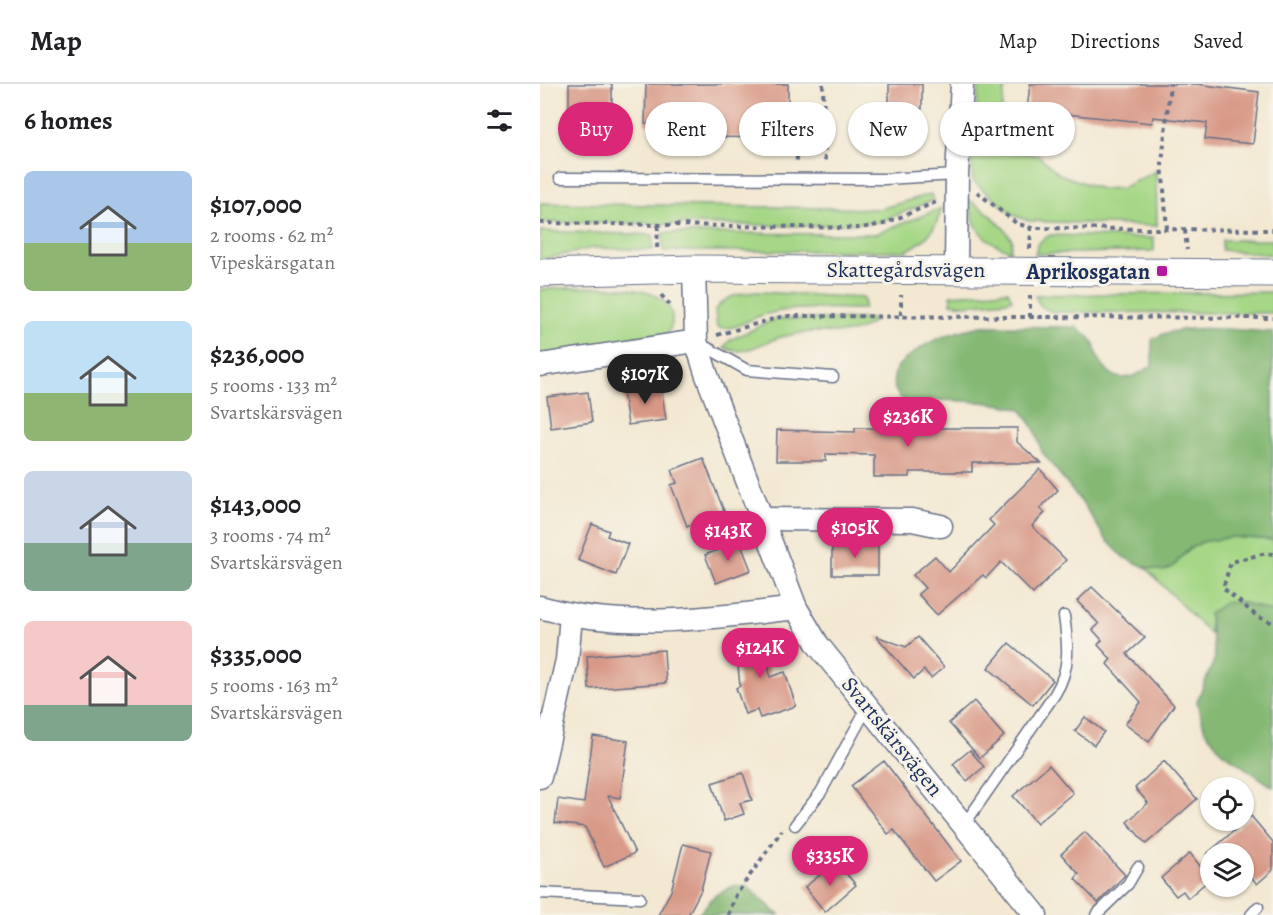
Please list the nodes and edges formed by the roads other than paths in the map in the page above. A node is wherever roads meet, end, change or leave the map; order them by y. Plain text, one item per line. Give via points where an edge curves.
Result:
1 (962, 84) edge
2 (560, 178) dead end
3 (956, 184) junction
4 (694, 269) junction
5 (957, 269) junction
6 (540, 273) edge
7 (1273, 273) edge
8 (696, 341) junction
9 (540, 365) edge
10 (833, 377) dead end
11 (761, 519) junction
12 (941, 526) dead end
13 (540, 607) edge
14 (796, 608) junction
15 (572, 616) junction
16 (1064, 616) dead end
17 (868, 706) junction
18 (548, 707) edge
19 (540, 777) edge
20 (795, 825) dead end
21 (964, 825) junction
22 (1138, 867) dead end
23 (540, 893) edge
24 (640, 898) dead end
25 (1036, 915) edge
26 (1096, 915) edge

1 - 3 street
2 - 3 lane via 826,179
3 - 5 street
4 - 5 street, Skattegårdsvägen
4 - 6 street, Skattegårdsvägen
4 - 8 street, Svartskärsvägen
5 - 7 street, Skattegårdsvägen
8 - 9 street
8 - 10 lane via 747,370
8 - 11 street, Svartskärsvägen
11 - 12 street via 912,520
11 - 14 street, Svartskärsvägen
13 - 15 street
14 - 15 street via 692,620
14 - 17 street, Svartskärsvägen via 818,645
15 - 18 street via 567,660
16 - 21 lane via 1068,646 1065,676
17 - 20 lane via 820,792
17 - 21 street, Svartskärsvägen
18 - 19 street
21 - 25 street, Svartskärsvägen
22 - 26 lane via 1128,884
23 - 24 lane

